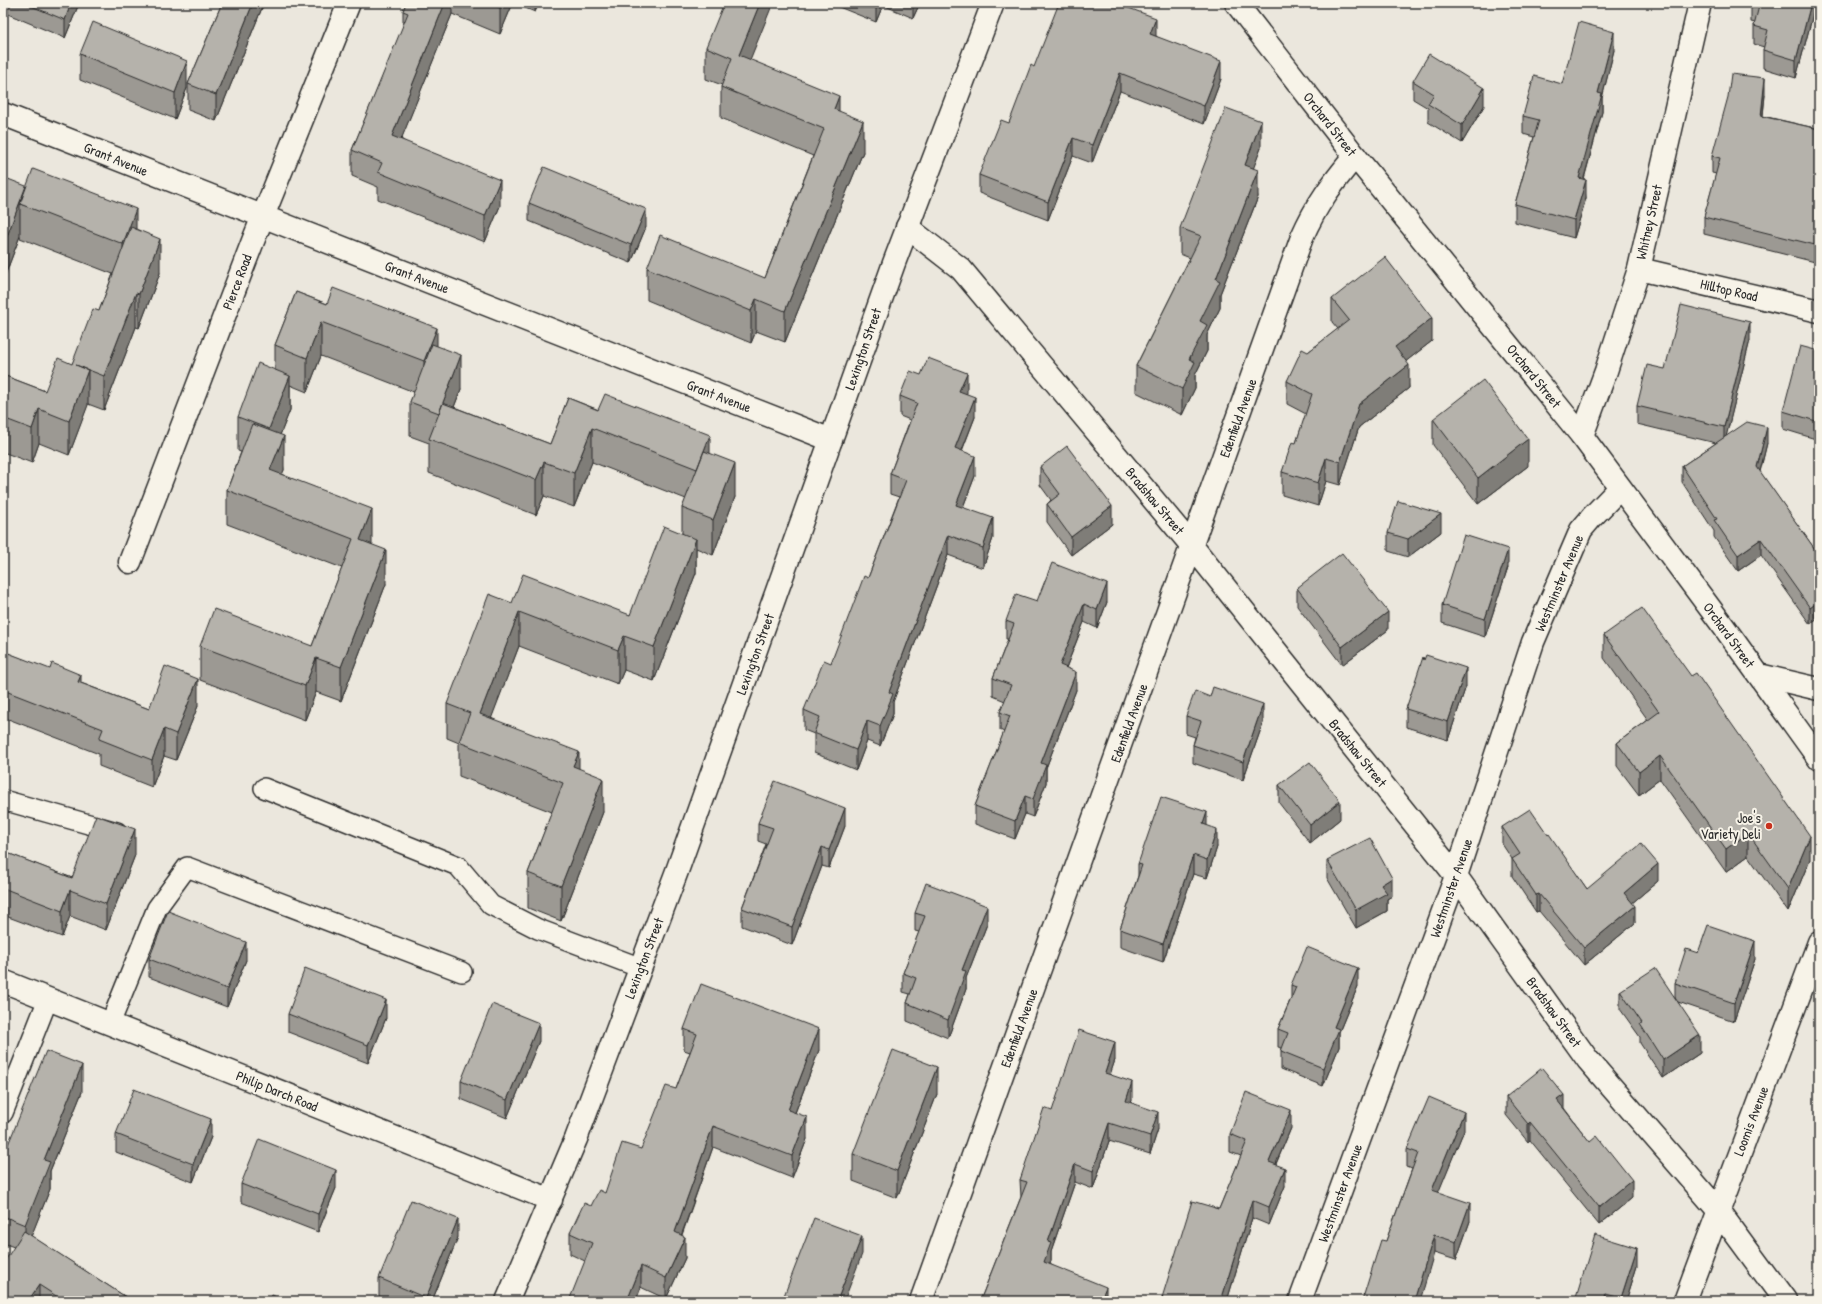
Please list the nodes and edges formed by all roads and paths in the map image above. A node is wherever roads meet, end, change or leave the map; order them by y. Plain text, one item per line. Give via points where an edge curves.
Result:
1 (349, 3) edge
2 (993, 3) edge
3 (1236, 3) edge
4 (1700, 3) edge
5 (3, 114) edge
6 (1355, 156) junction
7 (262, 216) junction
8 (907, 227) junction
9 (1639, 269) junction
10 (1819, 311) edge
11 (1582, 436) junction
12 (831, 440) junction
13 (1620, 488) junction
14 (1192, 546) junction
15 (130, 562) dead end
16 (1759, 675) junction
17 (1819, 689) edge
18 (1819, 759) edge
19 (264, 788) dead end
20 (3, 800) edge
21 (134, 837) edge
22 (1456, 876) junction
23 (1819, 942) edge
24 (641, 968) junction
25 (462, 972) dead end
26 (3, 981) edge
27 (48, 999) junction
28 (110, 1024) junction
29 (3, 1113) edge
30 (551, 1200) junction
31 (1718, 1210) junction
32 (507, 1301) edge
33 (921, 1301) edge
34 (1300, 1301) edge
35 (1685, 1301) edge
36 (1785, 1301) edge

1 - 7 street, Pierce Road
2 - 8 street, Lexington Street
3 - 6 street, Orchard Street
4 - 9 street, Whitney Street
5 - 7 street, Grant Avenue
6 - 11 street, Orchard Street
6 - 14 street, Edenfield Avenue via 1326,192 1302,237
7 - 12 street, Grant Avenue
7 - 15 street, Pierce Road
8 - 12 street, Lexington Street
8 - 14 street, Bradshaw Street via 961,269
9 - 10 street, Hilltop Road
9 - 11 street, Whitney Street
11 - 13 street, Orchard Street
12 - 24 street, Lexington Street
13 - 16 street, Orchard Street
13 - 22 street, Westminster Avenue via 1581,530 1533,642
14 - 22 street, Bradshaw Street
14 - 33 street, Edenfield Avenue
16 - 17 street
16 - 18 street, Orchard Street
19 - 24 lane via 458,866 491,905 538,929
20 - 21 lane
22 - 31 street, Bradshaw Street via 1588,1060
22 - 34 street, Westminster Avenue
23 - 31 street, Loomis Avenue
24 - 30 street, Lexington Street
25 - 28 lane via 187,867 157,908
26 - 27 street, Philip Darch Road
27 - 28 street, Philip Darch Road
27 - 29 lane
28 - 30 street, Philip Darch Road
30 - 32 street, Lexington Street
31 - 35 street, Loomis Avenue
31 - 36 street, Bradshaw Street

